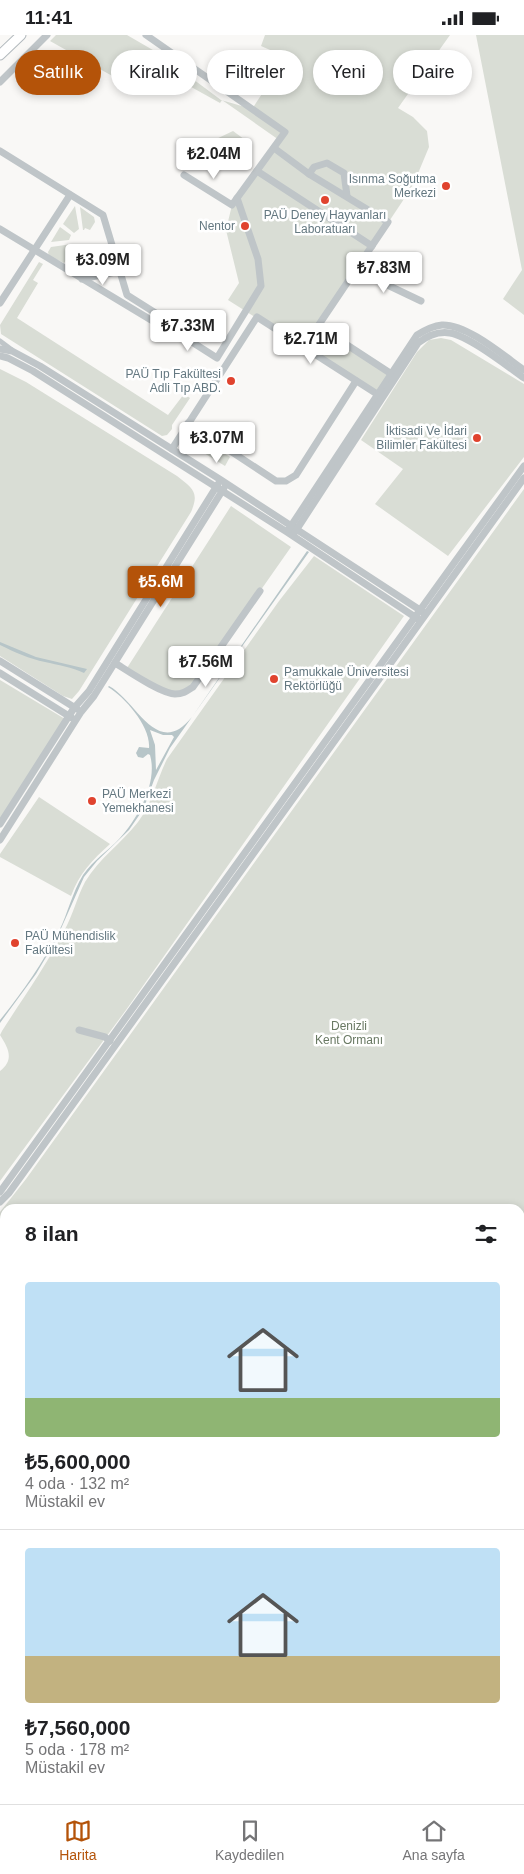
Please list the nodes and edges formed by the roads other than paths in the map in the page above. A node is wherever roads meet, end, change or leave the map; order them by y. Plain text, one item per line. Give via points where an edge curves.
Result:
1 (21, 35) edge
2 (47, 35) edge
3 (146, 35) edge
4 (0, 55) edge
5 (0, 83) edge
6 (274, 148) junction
7 (0, 151) edge
8 (256, 171) junction
9 (309, 174) junction
10 (184, 175) dead end
11 (70, 195) junction
12 (347, 196) junction
13 (237, 198) junction
14 (0, 229) edge
15 (372, 246) junction
16 (34, 251) junction
17 (356, 270) junction
18 (120, 271) junction
19 (82, 279) junction
20 (421, 301) dead end
21 (0, 303) edge
22 (170, 328) junction
23 (0, 341) edge
24 (0, 349) edge
25 (12, 351) junction
26 (0, 356) edge
27 (524, 370) edge
28 (390, 373) junction
29 (524, 378) edge
30 (356, 381) junction
31 (377, 394) junction
32 (188, 423) junction
33 (172, 449) junction
34 (524, 466) edge
35 (524, 479) edge
36 (224, 482) junction
37 (219, 489) junction
38 (295, 527) junction
39 (290, 534) junction
40 (260, 591) dead end
41 (420, 610) junction
42 (427, 615) junction
43 (415, 617) junction
44 (422, 622) junction
45 (0, 661) edge
46 (115, 663) junction
47 (0, 673) edge
48 (78, 710) junction
49 (69, 716) junction
50 (76, 721) junction
51 (0, 824) edge
52 (0, 840) edge
53 (79, 1030) dead end
54 (110, 1041) junction
55 (0, 1192) edge
56 (0, 1202) edge

1 - 4 main road
2 - 5 street
3 - 6 street via 286,132
6 - 8 street
6 - 9 street
7 - 11 street
8 - 13 street
8 - 15 street
9 - 12 street
9 - 12 street via 314,167 328,163 344,173
10 - 13 street via 232,205
11 - 16 street
11 - 18 street via 104,215
12 - 15 street via 388,222
13 - 22 street via 258,259 261,286 217,358
14 - 16 street
15 - 17 street
16 - 19 street
16 - 21 street
17 - 20 street
17 - 28 street via 318,326
18 - 19 street
18 - 22 street via 126,295 165,319
19 - 22 street via 160,326
23 - 25 street
24 - 25 street
25 - 33 street
26 - 37 street via 33,371
27 - 28 street via 473,335 443,325 430,327 417,335
28 - 31 street
29 - 38 street via 465,339 450,333 428,336 418,343
30 - 31 street
30 - 32 street via 296,475 286,481 276,481
30 - 32 street via 257,317
31 - 38 street
32 - 33 street
33 - 36 street
34 - 41 street
35 - 42 street
36 - 37 street
36 - 38 street
37 - 39 street
37 - 46 street
37 - 48 street
38 - 39 street
38 - 41 street
39 - 43 street
40 - 46 street via 193,687 184,693 165,692
41 - 42 street
41 - 43 street
42 - 44 street
43 - 44 street
43 - 54 street
44 - 56 street
45 - 48 street
46 - 48 street via 94,696
47 - 49 street
48 - 49 street
48 - 50 street
49 - 50 street
49 - 51 street
50 - 52 street
53 - 54 street
54 - 55 street

